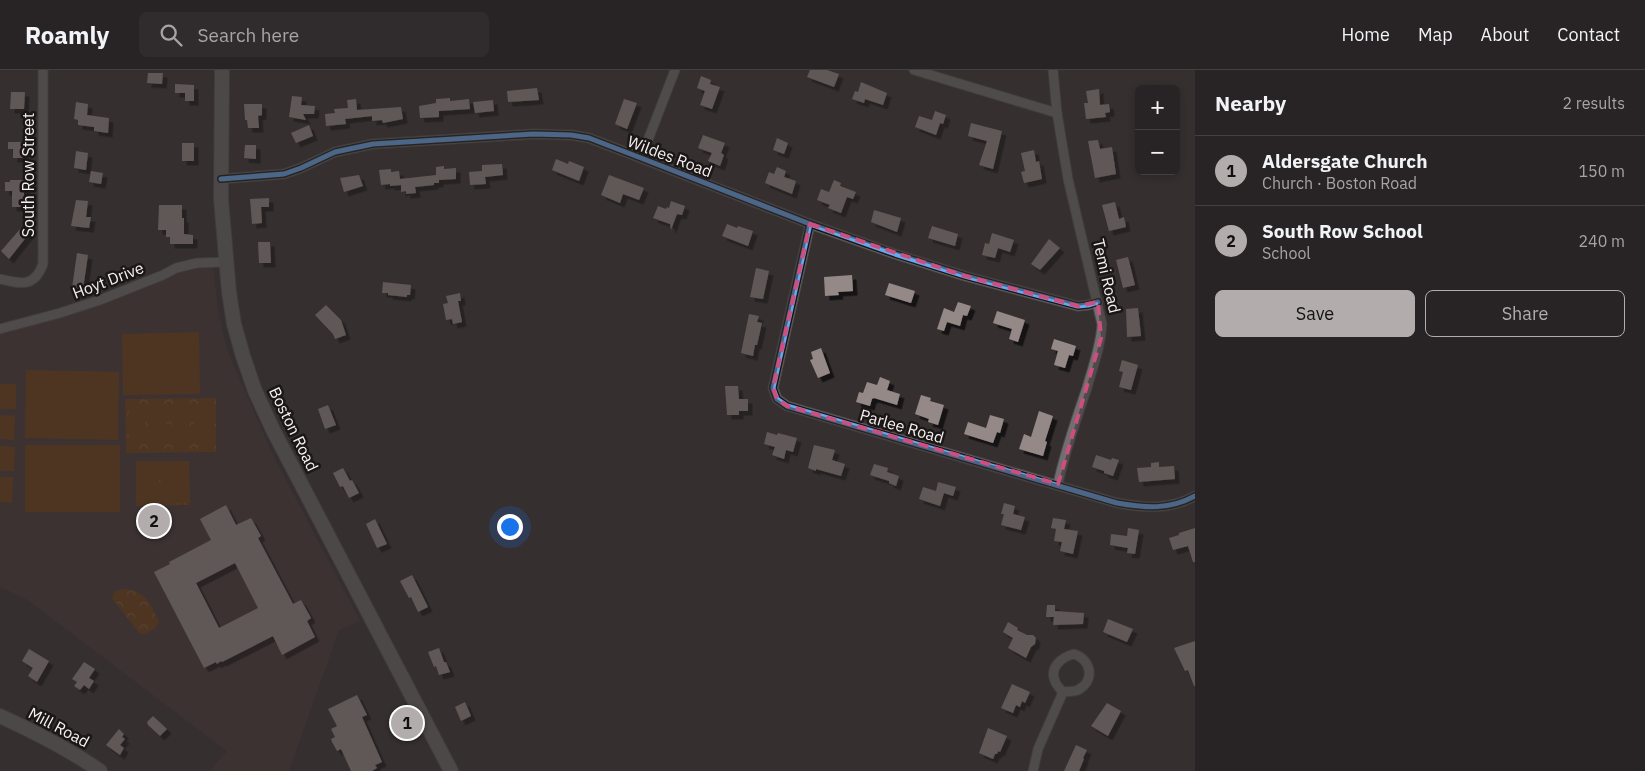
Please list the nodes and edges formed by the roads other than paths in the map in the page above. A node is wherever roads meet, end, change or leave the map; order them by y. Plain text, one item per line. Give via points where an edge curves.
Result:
1 (43, 70) edge
2 (222, 70) edge
3 (675, 70) edge
4 (914, 70) edge
5 (1052, 70) edge
6 (1057, 113) junction
7 (641, 158) junction
8 (221, 179) junction
9 (810, 224) junction
10 (226, 262) junction
11 (0, 279) edge
12 (1098, 302) junction
13 (0, 329) edge
14 (1058, 484) junction
15 (1195, 496) edge
16 (1063, 692) junction
17 (0, 716) edge
18 (100, 771) edge
19 (451, 771) edge
20 (1033, 771) edge

1 - 11 street, South Row Street via 43,264 34,280 21,284
2 - 8 main road, Boston Road
3 - 7 street
4 - 6 street
5 - 6 street, Temi Road
6 - 12 street, Temi Road via 1068,179
7 - 8 street, Wildes Road via 577,136 534,134 373,144 335,152 284,174
7 - 9 street, Wildes Road
8 - 10 main road, Boston Road
9 - 12 street, Wildes Road via 965,276 1078,306
9 - 14 street, Parlee Road via 773,388 776,399 787,406
10 - 13 street, Hoyt Drive via 176,268 100,300
10 - 19 main road, Boston Road via 234,324 255,391
12 - 14 street, Temi Road via 1101,338
14 - 15 street, Parlee Road via 1144,508 1185,502
16 - 16 street via 1076,691 1084,686 1089,674 1088,664 1082,657 1074,654 1057,663 1055,682
16 - 20 street via 1038,748
17 - 18 main road, Mill Road via 61,746

